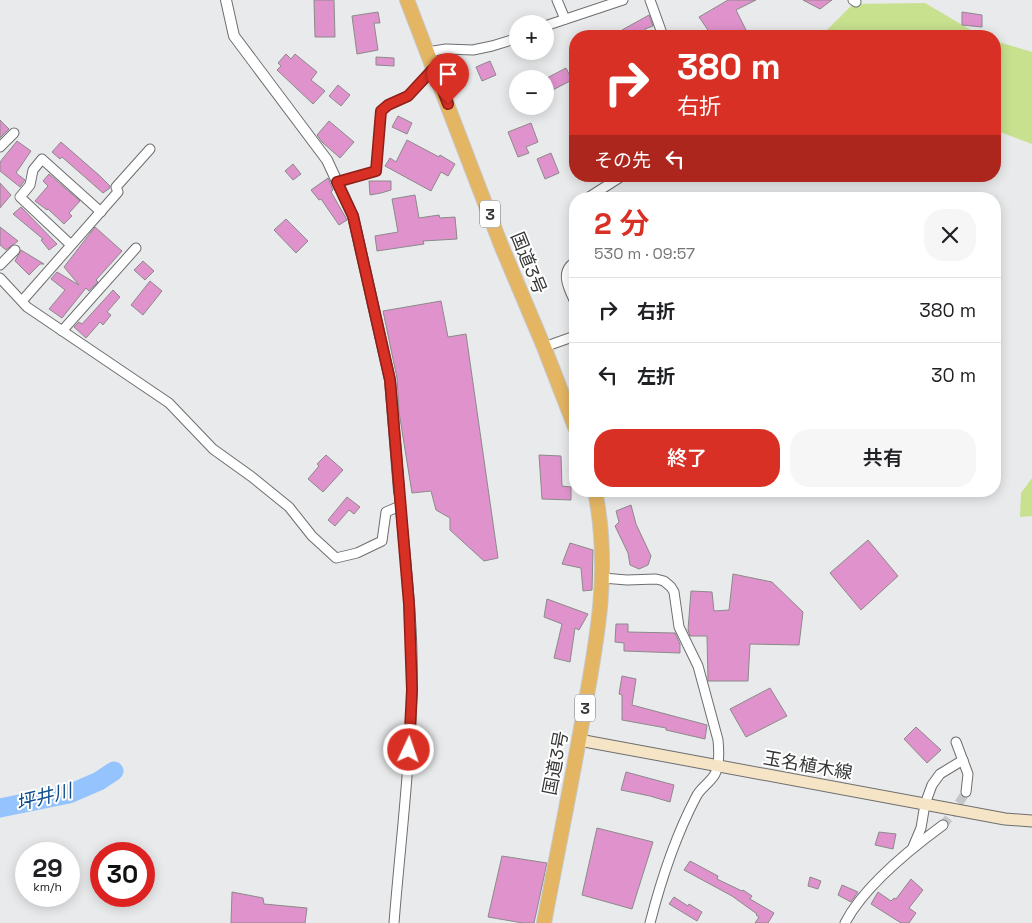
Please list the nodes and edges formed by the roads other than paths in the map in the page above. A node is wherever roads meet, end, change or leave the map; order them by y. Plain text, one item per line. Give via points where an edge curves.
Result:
1 (226, 0) edge
2 (408, 0) edge
3 (557, 0) edge
4 (623, 0) edge
5 (650, 0) edge
6 (565, 19) junction
7 (554, 23) edge
8 (661, 30) edge
9 (509, 41) edge
10 (427, 52) junction
11 (434, 68) junction
12 (14, 133) dead end
13 (0, 148) edge
14 (150, 149) dead end
15 (337, 182) junction
16 (613, 182) edge
17 (597, 192) edge
18 (101, 212) junction
19 (71, 245) junction
20 (136, 248) dead end
21 (15, 250) dead end
22 (0, 265) edge
23 (569, 268) edge
24 (0, 278) edge
25 (569, 289) edge
26 (22, 301) junction
27 (62, 331) junction
28 (569, 338) edge
29 (544, 347) junction
30 (569, 412) edge
31 (399, 491) joint
32 (596, 497) edge
33 (400, 506) junction
34 (603, 578) junction
35 (579, 740) junction
36 (956, 742) dead end
37 (963, 760) junction
38 (717, 766) junction
39 (966, 792) tunnel mouth
40 (925, 804) junction
41 (1032, 821) edge
42 (943, 825) tunnel mouth
43 (913, 847) junction
44 (394, 923) edge
45 (544, 923) edge
46 (650, 923) edge
47 (845, 923) edge

1 - 15 street via 234,36 327,160
2 - 10 highway, 国道3号 / 3
3 - 6 street
4 - 6 street
5 - 8 street
6 - 7 street
9 - 10 street via 473,50
10 - 11 highway, 国道3号 / 3
11 - 15 lane via 408,96 381,111 376,171
11 - 29 highway, 国道3号 / 3 via 501,245
12 - 13 street
14 - 18 street via 116,187 118,192
15 - 31 street via 353,216 390,380
16 - 17 street
18 - 19 street
18 - 19 street via 42,159 33,170 30,185 20,196
19 - 26 street
20 - 27 street
21 - 22 street
23 - 25 street via 566,275
24 - 26 street
26 - 27 street
27 - 33 street via 169,403 213,449 289,507 312,536 336,558 357,553 382,541 386,512
28 - 29 street
29 - 30 highway, 国道3号 / 3
31 - 33 street
32 - 34 highway, 国道3号 / 3
33 - 44 street via 409,604 412,690 407,789
34 - 35 highway, 国道3号 / 3 via 596,645
34 - 38 street via 656,579 664,581 674,592 679,627 698,666 718,740
35 - 38 main road, 玉名植木線
35 - 45 highway, 国道3号 / 3
36 - 37 street
37 - 39 street via 968,774
37 - 40 street via 940,774
38 - 40 main road, 玉名植木線
38 - 46 street via 715,774 699,791 682,827
40 - 41 main road, 玉名植木線
40 - 43 street via 921,828
42 - 43 street
43 - 47 street via 865,895

